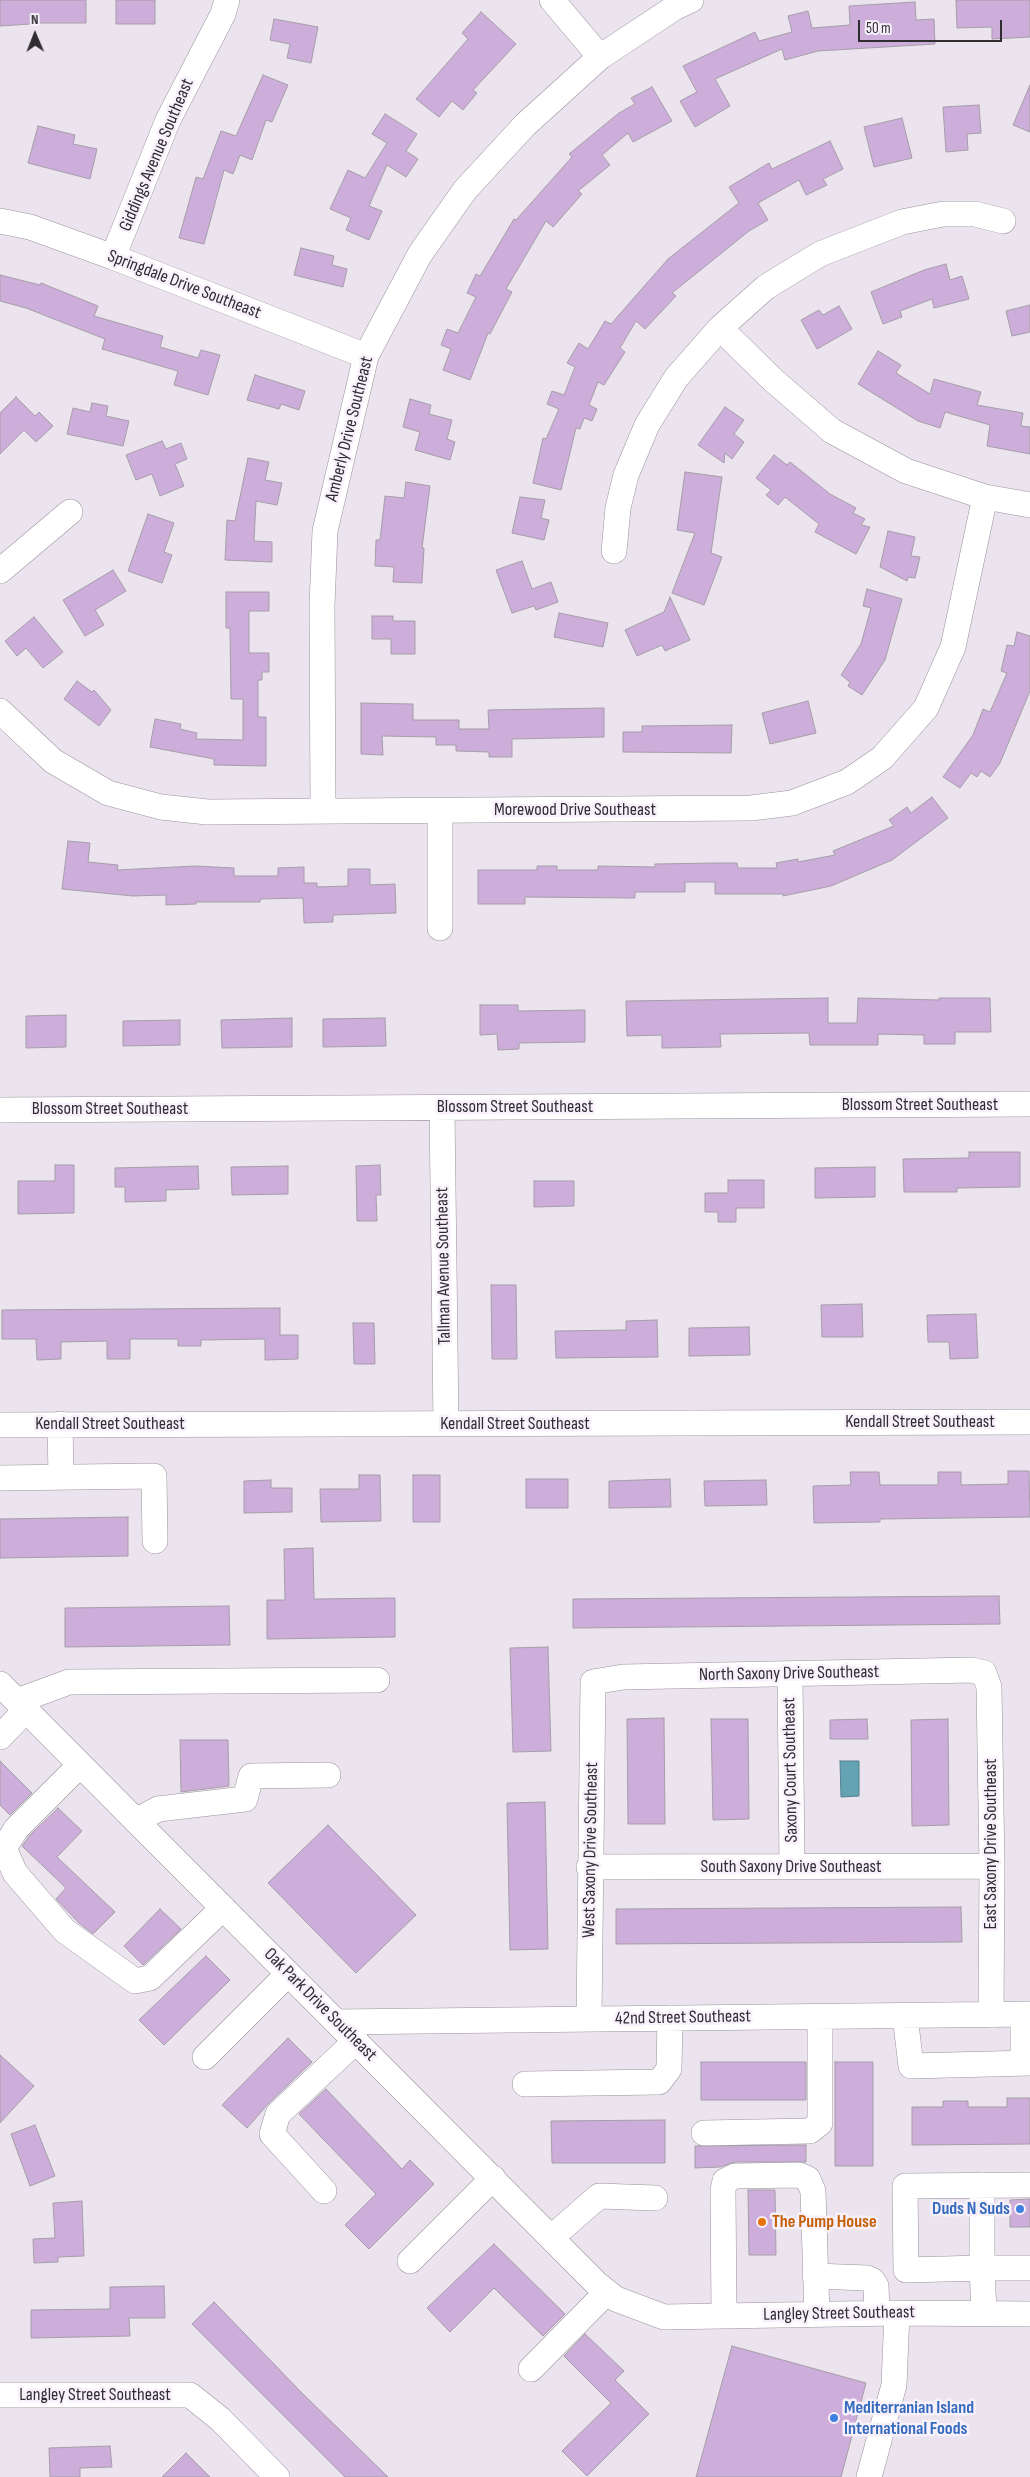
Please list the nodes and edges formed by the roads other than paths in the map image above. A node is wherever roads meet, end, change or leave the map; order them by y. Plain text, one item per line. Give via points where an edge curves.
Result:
1 (227, 0) edge
2 (552, 0) edge
3 (691, 0) edge
4 (600, 57) junction
5 (0, 221) edge
6 (1003, 221) dead end
7 (113, 257) junction
8 (720, 328) junction
9 (366, 356) junction
10 (985, 498) junction
11 (1030, 505) edge
12 (70, 512) dead end
13 (614, 551) dead end
14 (0, 571) edge
15 (3, 720) edge
16 (323, 811) junction
17 (440, 811) junction
18 (440, 928) dead end
19 (1030, 1104) edge
20 (442, 1108) junction
21 (0, 1110) edge
22 (1030, 1422) edge
23 (0, 1424) edge
24 (60, 1424) junction
25 (446, 1424) junction
26 (61, 1477) junction
27 (0, 1478) edge
28 (155, 1541) dead end
29 (984, 1673) joint
30 (790, 1674) junction
31 (377, 1680) dead end
32 (593, 1682) joint
33 (14, 1699) edge
34 (0, 1737) edge
35 (80, 1765) junction
36 (328, 1775) dead end
37 (136, 1821) junction
38 (992, 1866) junction
39 (589, 1867) junction
40 (792, 1867) junction
41 (222, 1908) junction
42 (288, 1974) junction
43 (1026, 2014) edge
44 (991, 2015) junction
45 (905, 2016) junction
46 (820, 2017) junction
47 (670, 2018) junction
48 (589, 2019) junction
49 (337, 2022) junction
50 (356, 2041) junction
51 (205, 2056) dead end
52 (1026, 2063) edge
53 (525, 2084) dead end
54 (704, 2133) dead end
55 (493, 2178) junction
56 (982, 2185) junction
57 (1030, 2185) edge
58 (324, 2191) dead end
59 (655, 2198) dead end
60 (552, 2237) junction
61 (410, 2261) dead end
62 (982, 2268) junction
63 (1030, 2268) edge
64 (815, 2276) junction
65 (607, 2292) junction
66 (648, 2313) joint
67 (887, 2313) junction
68 (984, 2313) junction
69 (817, 2314) junction
70 (1030, 2314) edge
71 (724, 2316) junction
72 (531, 2369) dead end
73 (0, 2395) edge
74 (277, 2477) edge
75 (869, 2477) edge

1 - 7 street, Giddings Avenue Southeast via 168,120
2 - 4 street
3 - 4 street, Amberly Drive Southeast
4 - 9 street, Amberly Drive Southeast via 524,124 466,190 420,254
5 - 7 street, Springdale Drive Southeast via 30,227
6 - 8 street via 975,214 943,214 902,222 862,236 820,254 766,287
7 - 9 street, Springdale Drive Southeast
8 - 10 street via 832,431 906,472
8 - 13 street via 676,378 647,425 626,475 618,508
9 - 16 street, Amberly Drive Southeast via 325,531
10 - 11 street
10 - 17 street, Morewood Drive Southeast via 952,647 926,708 882,758 847,782 792,802 751,808
12 - 14 street
15 - 16 street, Morewood Drive Southeast via 53,761 108,793 161,806 207,812
16 - 17 street, Morewood Drive Southeast
17 - 18 street
19 - 20 street, Blossom Street Southeast
20 - 21 street, Blossom Street Southeast
20 - 25 street, Tallman Avenue Southeast
22 - 25 street, Kendall Street Southeast
23 - 24 street, Kendall Street Southeast
24 - 25 street, Kendall Street Southeast
24 - 26 street
26 - 27 street
26 - 28 street via 154,1476
29 - 30 street, North Saxony Drive Southeast via 972,1670
29 - 38 street, East Saxony Drive Southeast via 989,1687
30 - 32 street, North Saxony Drive Southeast via 623,1677
30 - 40 street, Saxony Court Southeast
31 - 33 street via 69,1682
32 - 39 street, West Saxony Drive Southeast
33 - 34 street
33 - 35 street, Oak Park Drive Southeast
35 - 37 street, Oak Park Drive Southeast
35 - 41 street via 16,1828 4,1848 15,1873 65,1931 135,1981 150,1978
36 - 37 street via 251,1776 245,1799 158,1809
37 - 41 street, Oak Park Drive Southeast
38 - 40 street, South Saxony Drive Southeast
38 - 44 street, East Saxony Drive Southeast
39 - 40 street, South Saxony Drive Southeast
39 - 48 street, West Saxony Drive Southeast
41 - 42 street, Oak Park Drive Southeast
42 - 49 street, Oak Park Drive Southeast
42 - 51 street
43 - 44 street, 42nd Street Southeast
43 - 52 street
44 - 45 street, 42nd Street Southeast
45 - 46 street, 42nd Street Southeast
45 - 52 street via 910,2066
46 - 47 street, 42nd Street Southeast
46 - 54 street via 820,2123 810,2131
47 - 48 street, 42nd Street Southeast
47 - 53 street via 669,2069 659,2082
48 - 49 street, 42nd Street Southeast
49 - 50 street, Oak Park Drive Southeast
50 - 55 street, Oak Park Drive Southeast
50 - 58 street via 278,2114 272,2134
55 - 60 street, Oak Park Drive Southeast
55 - 61 street
56 - 57 street
56 - 62 street
56 - 62 street via 905,2186 906,2270
59 - 60 street via 599,2196
60 - 65 street, Oak Park Drive Southeast
62 - 63 street
62 - 68 street
64 - 67 street via 867,2278 876,2286
64 - 69 street
64 - 71 street via 813,2191 808,2178 799,2175 735,2176 725,2181 723,2190
65 - 66 street, Oak Park Drive Southeast
65 - 72 street
66 - 71 street, Langley Street Southeast via 664,2317
67 - 68 street, Langley Street Southeast
67 - 69 street, Langley Street Southeast
67 - 75 street via 894,2385
68 - 70 street, Langley Street Southeast
69 - 71 street, Langley Street Southeast
73 - 74 street, Langley Street Southeast via 190,2396 220,2419

